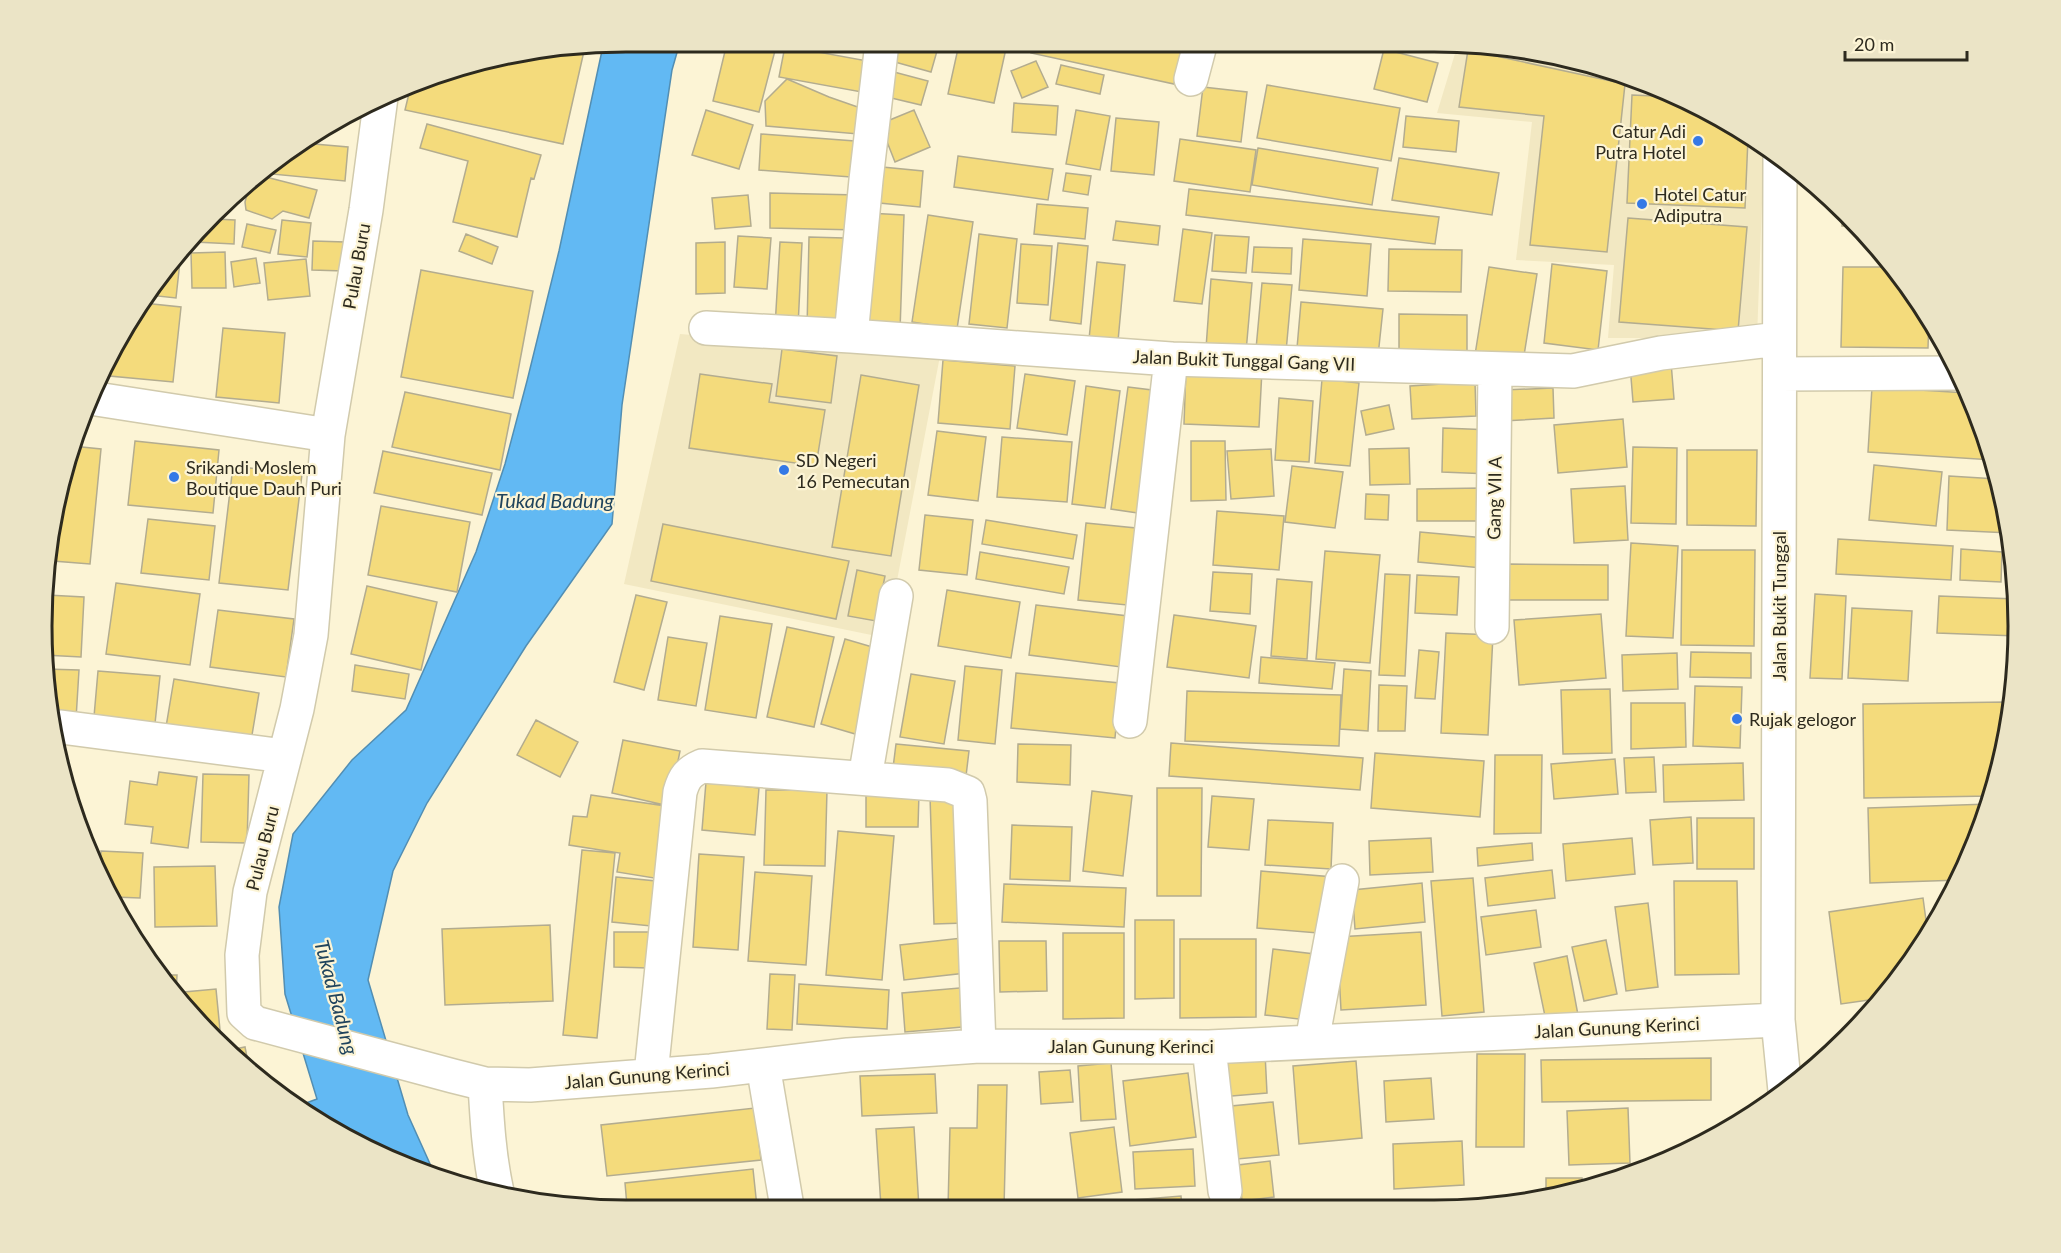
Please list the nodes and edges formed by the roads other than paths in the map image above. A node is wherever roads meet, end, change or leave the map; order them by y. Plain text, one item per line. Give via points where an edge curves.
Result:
1 (881, 52) edge
2 (1198, 52) edge
3 (1191, 79) dead end
4 (379, 109) edge
5 (1780, 168) edge
6 (706, 328) dead end
7 (851, 336) junction
8 (1779, 339) junction
9 (1171, 359) junction
10 (1495, 369) junction
11 (1949, 373) edge
12 (1780, 374) junction
13 (100, 399) edge
14 (328, 435) junction
15 (896, 596) dead end
16 (1492, 627) dead end
17 (1130, 721) dead end
18 (61, 727) dead end
19 (284, 756) junction
20 (866, 778) junction
21 (1342, 881) dead end
22 (1779, 1020) junction
23 (1312, 1041) junction
24 (979, 1046) junction
25 (1209, 1047) junction
26 (763, 1065) junction
27 (651, 1074) junction
28 (1784, 1082) edge
29 (485, 1084) junction
30 (495, 1185) edge
31 (1225, 1191) dead end
32 (786, 1200) edge

1 - 7 street
2 - 3 street
4 - 14 street, Pulau Buru
5 - 8 street, Jalan Bukit Tunggal
6 - 7 street, Jalan Bukit Tunggal Gang VII
7 - 9 street, Jalan Bukit Tunggal Gang VII
8 - 10 street, Jalan Bukit Tunggal Gang VII via 1661,353 1573,371
8 - 12 street, Jalan Bukit Tunggal
9 - 10 street, Jalan Bukit Tunggal Gang VII
9 - 17 street
10 - 16 street, Gang VII A
11 - 12 street
12 - 22 street, Jalan Bukit Tunggal
13 - 14 street
14 - 19 street, Pulau Buru via 310,635
15 - 20 street
18 - 19 street
19 - 29 street, Pulau Buru via 250,892 242,955 244,1012 255,1023
20 - 24 street via 948,785 968,793
20 - 27 street via 702,766 684,779
21 - 23 street
22 - 23 street, Jalan Gunung Kerinci
22 - 28 street, Jalan Bukit Tunggal
23 - 25 street, Jalan Gunung Kerinci
24 - 25 street, Jalan Gunung Kerinci
24 - 26 street, Jalan Gunung Kerinci
25 - 31 street
26 - 27 street, Jalan Gunung Kerinci
26 - 32 street
27 - 29 street, Jalan Gunung Kerinci
29 - 30 street

